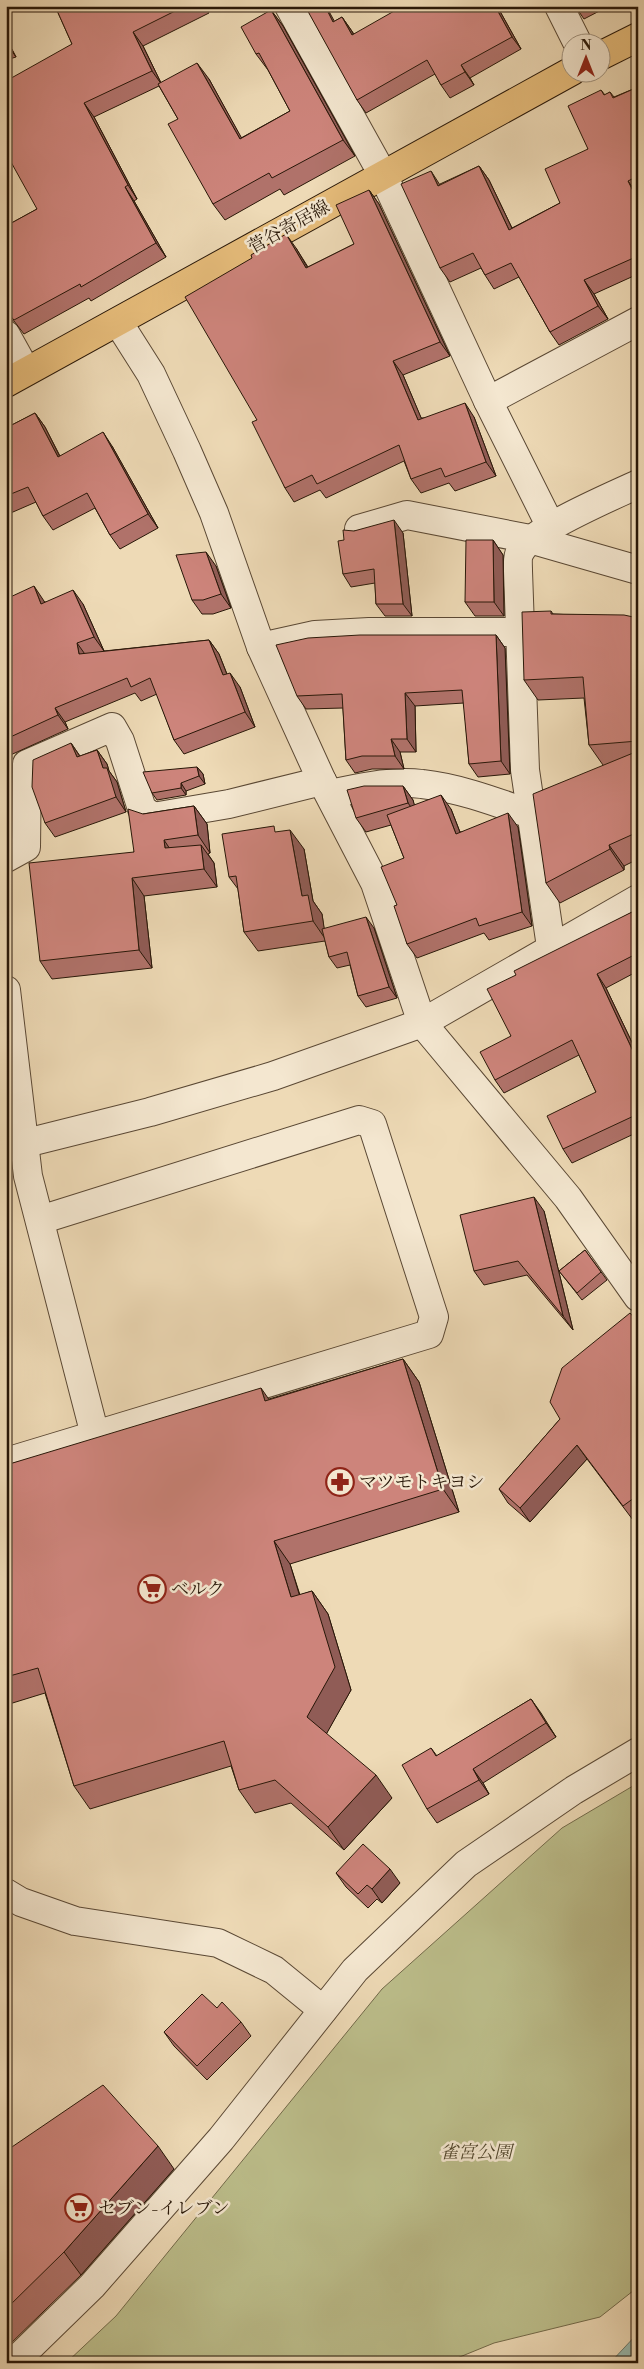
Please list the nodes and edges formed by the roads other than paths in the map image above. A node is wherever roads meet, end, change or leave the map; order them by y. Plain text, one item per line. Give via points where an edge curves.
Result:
1 (289, 6) edge
2 (559, 6) edge
3 (572, 32) edge
4 (638, 37) edge
5 (612, 50) edge
6 (562, 77) edge
7 (384, 175) junction
8 (638, 321) edge
9 (118, 322) junction
10 (6, 335) edge
11 (16, 377) edge
12 (488, 401) junction
13 (638, 484) edge
14 (359, 529) edge
15 (540, 533) junction
16 (638, 570) edge
17 (520, 632) junction
18 (261, 647) junction
19 (326, 787) junction
20 (530, 814) junction
21 (6, 858) edge
22 (638, 899) edge
23 (551, 947) junction
24 (6, 990) edge
25 (422, 1023) junction
26 (15, 1146) edge
27 (40, 1220) junction
28 (638, 1298) edge
29 (94, 1435) junction
30 (6, 1462) edge
31 (638, 1752) edge
32 (6, 1892) edge
33 (323, 2010) junction
34 (13, 2363) edge

1 - 7 street
2 - 3 street
4 - 5 main road
6 - 7 main road, 菅谷寄居線
7 - 9 main road, 菅谷寄居線
7 - 12 street
8 - 12 street
9 - 11 main road, 菅谷寄居線
9 - 18 street via 151,374 195,469 214,513
10 - 11 street
12 - 15 street
13 - 15 street
14 - 15 street via 408,515
15 - 16 street
15 - 17 street via 519,552
17 - 18 street via 315,635
17 - 20 street via 525,770
18 - 19 street
19 - 20 street via 422,784
19 - 21 street via 154,817 142,808 120,741 112,727 27,764 26,847
19 - 25 street via 376,883
20 - 23 street
22 - 23 street
23 - 25 street
24 - 26 street
25 - 26 street via 264,1079
25 - 28 street via 568,1198
26 - 27 street via 28,1176
27 - 29 street
27 - 29 street via 359,1120 372,1124 434,1317 429,1334
29 - 30 street
31 - 33 street via 574,1790 466,1864 355,1970
32 - 33 street via 21,1902 75,1921 218,1944 274,1970
33 - 34 street via 189,2176 92,2286

